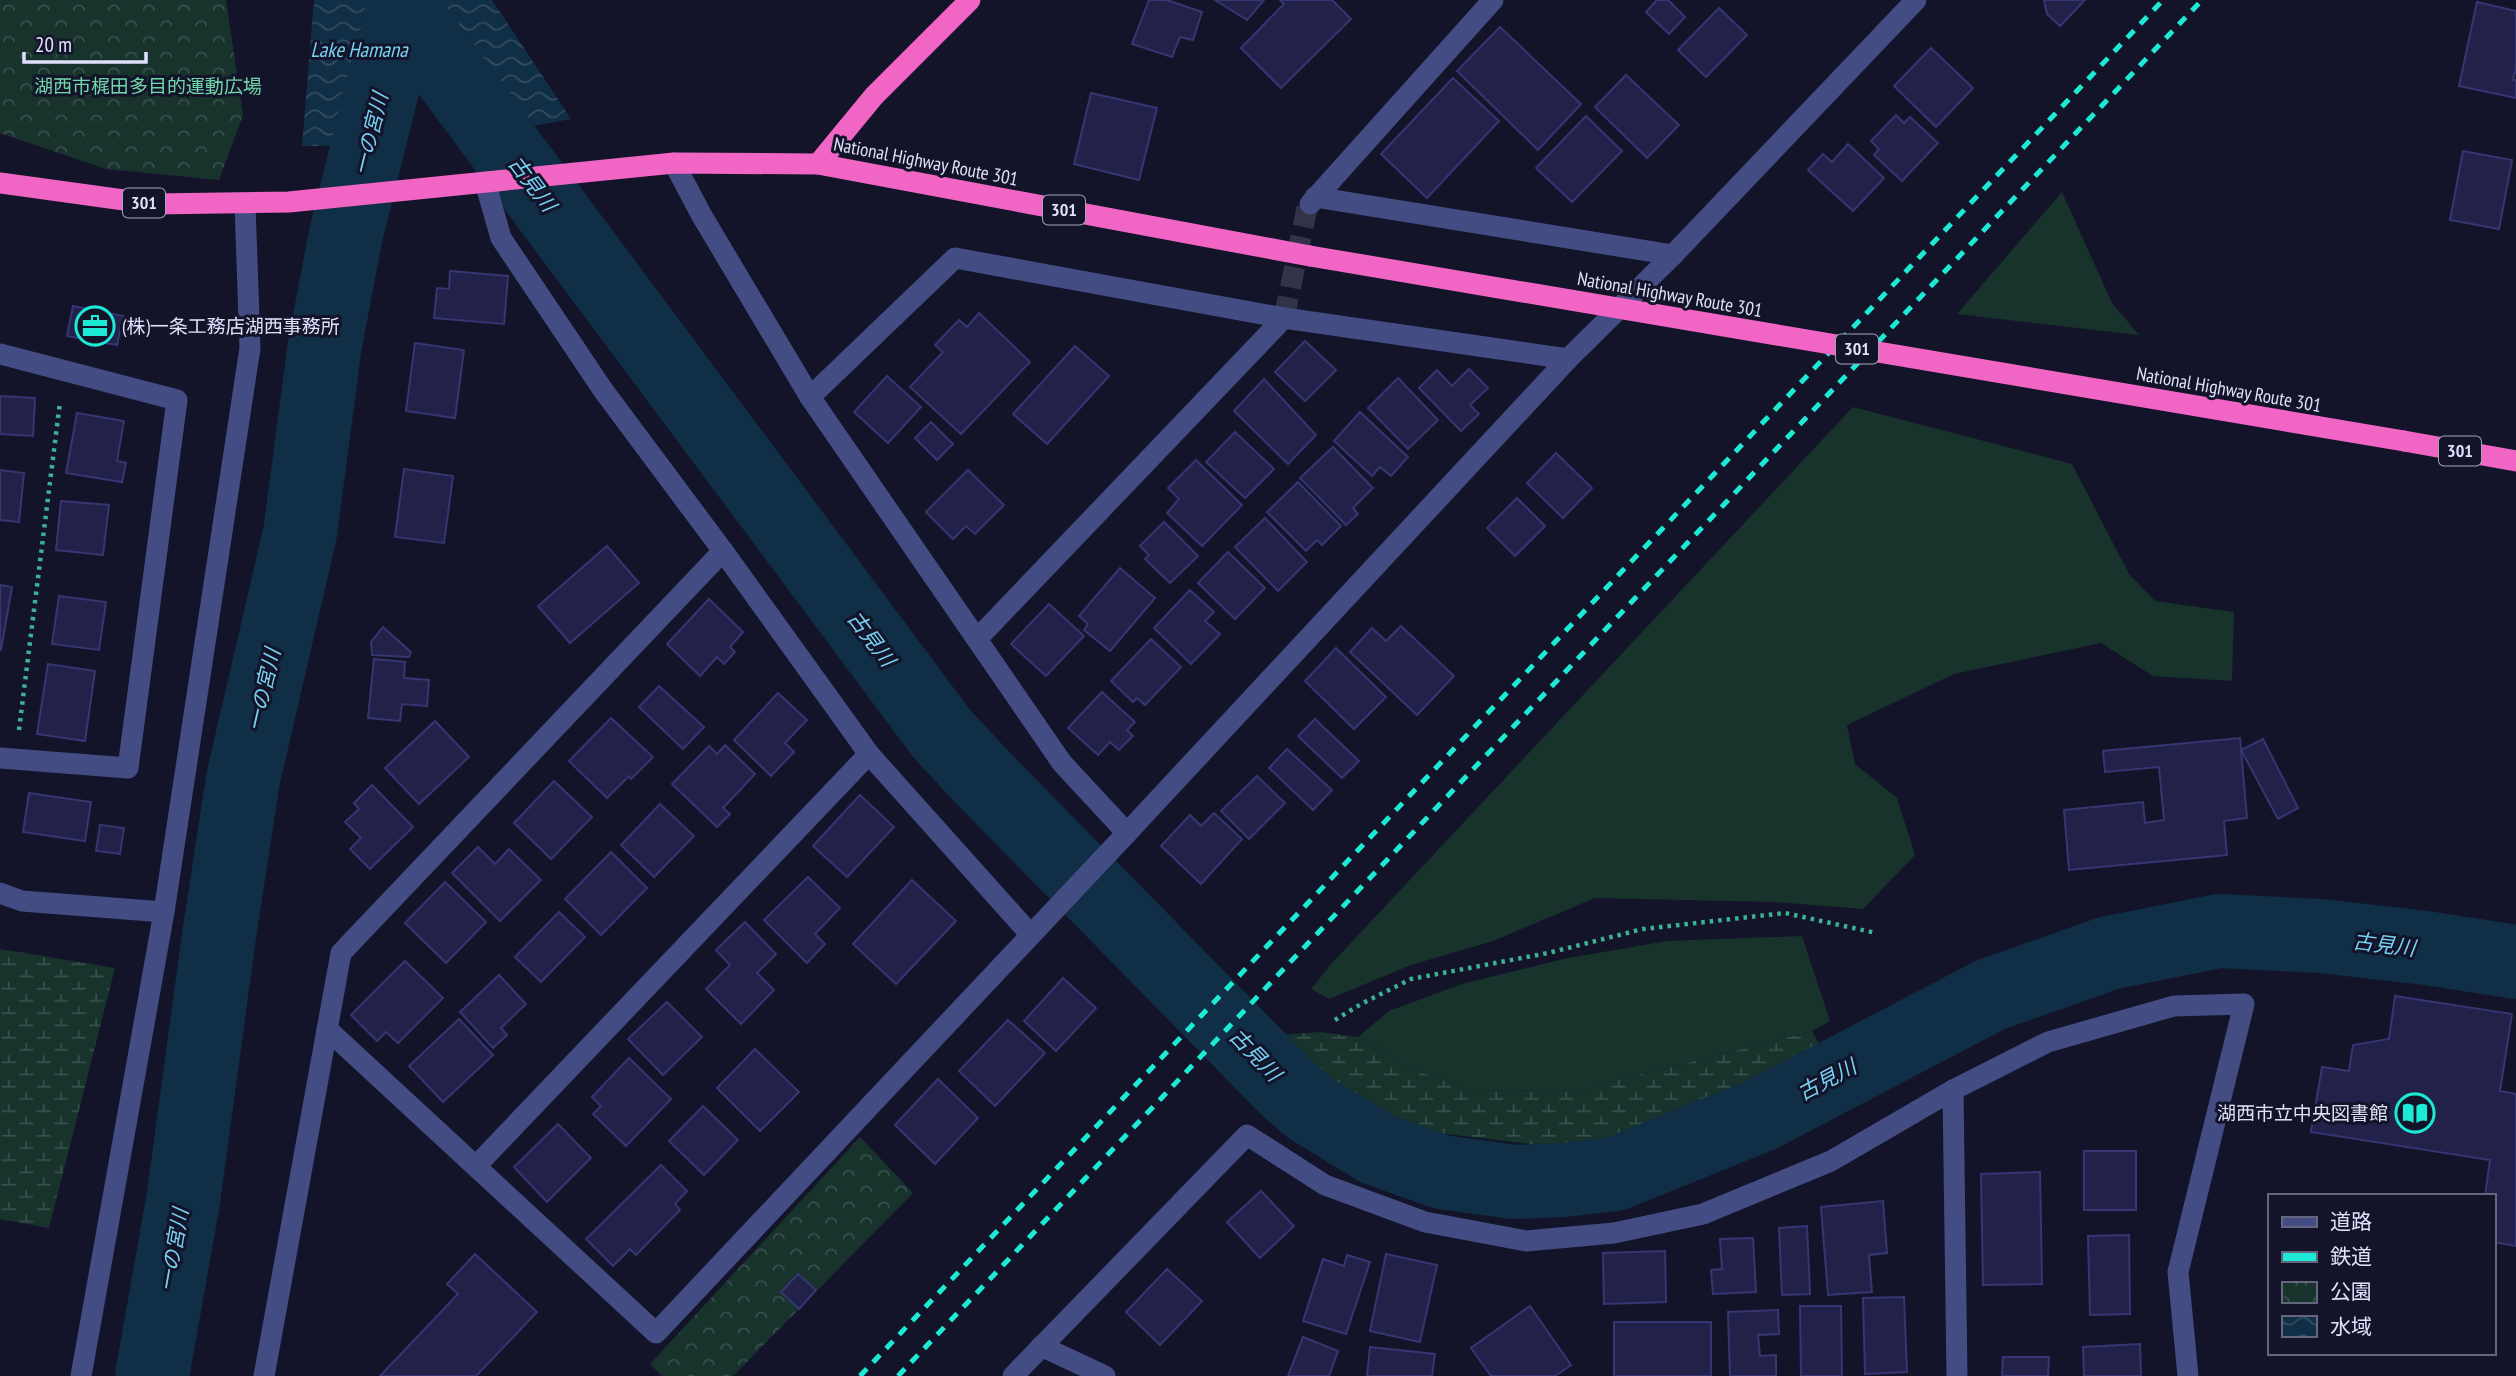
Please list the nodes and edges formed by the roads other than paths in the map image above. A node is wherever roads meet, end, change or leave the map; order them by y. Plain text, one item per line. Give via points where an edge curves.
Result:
1 (970, 0) edge
2 (1493, 0) edge
3 (1916, 0) edge
4 (674, 163) junction
5 (818, 164) junction
6 (494, 181) junction
7 (0, 183) edge
8 (245, 204) junction
9 (1673, 255) junction
10 (1284, 318) junction
11 (0, 354) edge
12 (1568, 359) junction
13 (810, 397) junction
14 (2516, 461) edge
15 (723, 551) junction
16 (978, 638) junction
17 (869, 754) junction
18 (8, 758) edge
19 (1121, 840) junction
20 (0, 893) edge
21 (164, 912) junction
22 (1031, 935) junction
23 (327, 1029) junction
24 (1953, 1090) junction
25 (477, 1165) junction
26 (1041, 1346) junction
27 (81, 1376) edge
28 (264, 1376) edge
29 (1013, 1376) edge
30 (1105, 1376) edge
31 (1957, 1376) edge
32 (2188, 1376) edge

1 - 5 highway, National Highway Route 301 via 874,96
2 - 9 street via 1311,202
3 - 9 street
4 - 5 highway, National Highway Route 301 / 301
4 - 6 highway, National Highway Route 301 / 301
4 - 13 street
5 - 14 highway, National Highway Route 301 / 301, bridge via 1310,256
6 - 8 highway, National Highway Route 301 / 301
6 - 15 street via 501,238 603,390
7 - 8 highway, National Highway Route 301 / 301 via 153,204
8 - 21 street via 250,348
9 - 12 street
10 - 12 street
10 - 13 street via 955,258
10 - 16 street
11 - 18 street via 177,400 128,768
12 - 19 street
13 - 16 street
15 - 17 street
15 - 23 street via 341,953
16 - 19 street via 1062,763
17 - 22 street
17 - 25 street
19 - 22 street
20 - 21 street via 22,901
21 - 27 street
22 - 25 street via 656,1333
23 - 25 street
23 - 28 street
24 - 26 street via 1831,1161 1703,1214 1614,1233 1526,1241 1425,1222 1325,1185 1247,1135
24 - 31 street
24 - 32 street via 2048,1042 2175,1006 2244,1004 2178,1272
26 - 29 street
26 - 30 street

